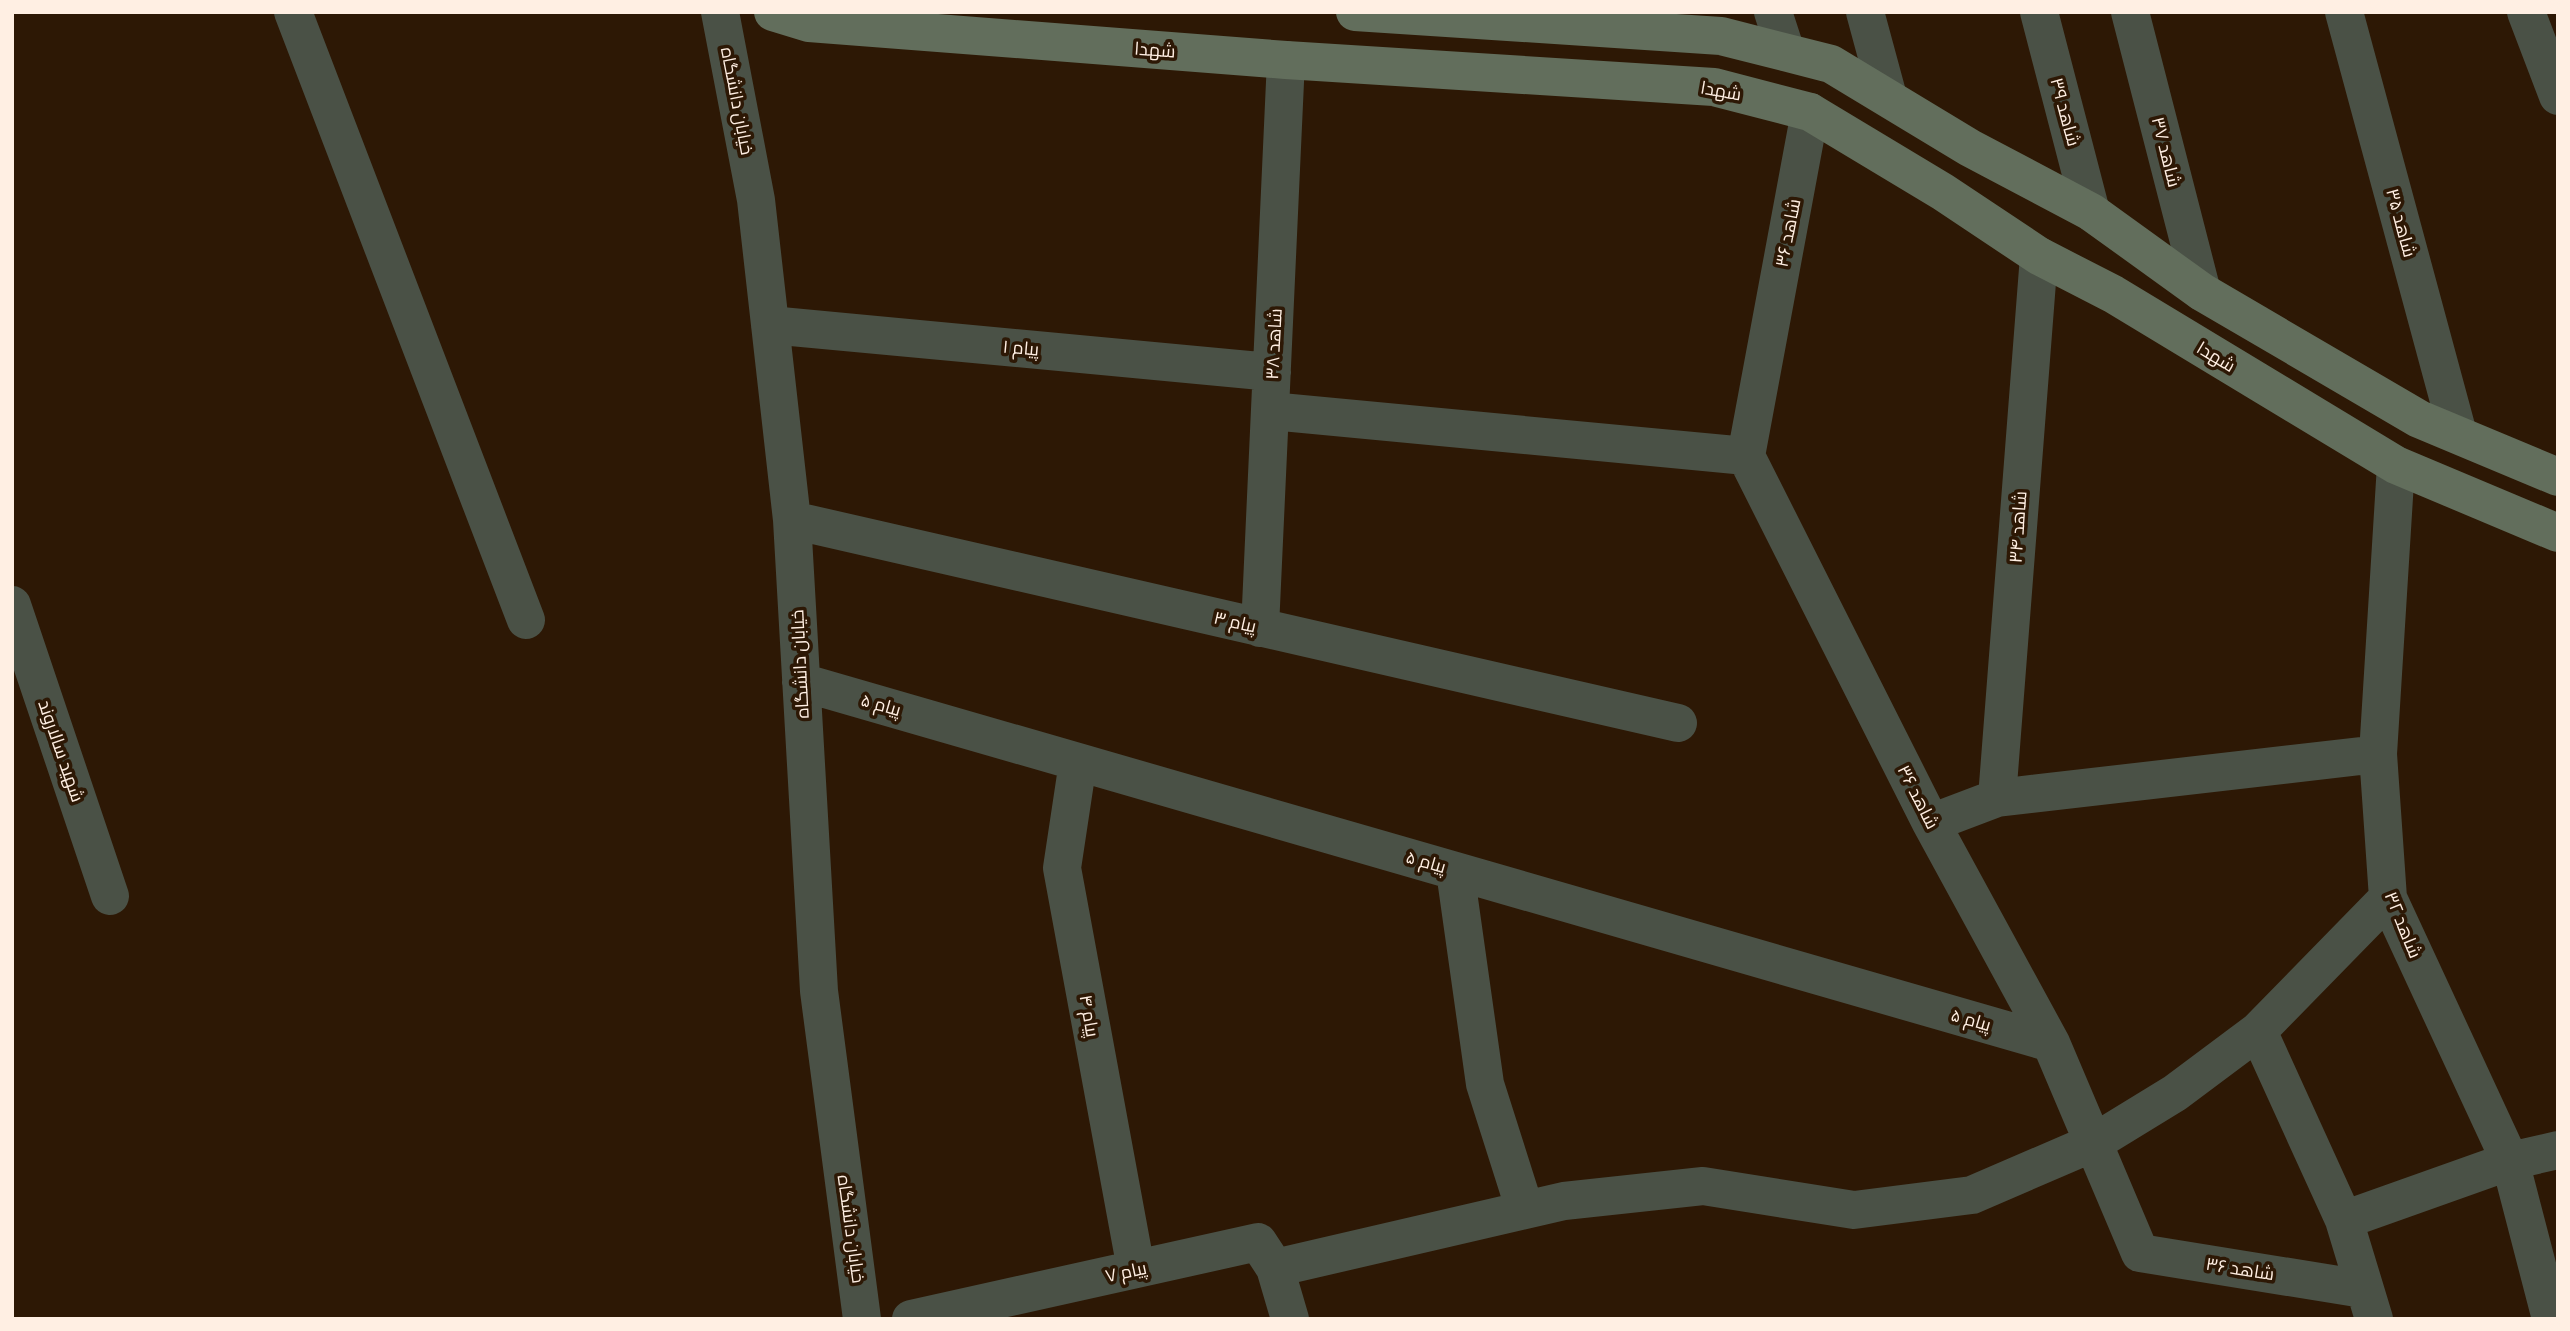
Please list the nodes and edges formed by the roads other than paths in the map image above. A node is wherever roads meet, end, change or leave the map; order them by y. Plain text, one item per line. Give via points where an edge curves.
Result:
1 (293, 12) edge
2 (720, 12) edge
3 (773, 12) edge
4 (1355, 12) edge
5 (1773, 12) edge
6 (1865, 12) edge
7 (2039, 12) edge
8 (2130, 12) edge
9 (2344, 12) edge
10 (2526, 12) edge
11 (1497, 17) edge
12 (1786, 52) junction
13 (1286, 60) junction
14 (2558, 96) edge
15 (1888, 97) junction
16 (1810, 112) junction
17 (2091, 212) junction
18 (2039, 256) junction
19 (2202, 292) junction
20 (770, 325) junction
21 (1272, 372) junction
22 (1270, 411) junction
23 (2458, 435) junction
24 (1746, 456) junction
25 (2396, 465) junction
26 (2558, 477) edge
27 (792, 520) junction
28 (2558, 533) edge
29 (12, 605) edge
30 (526, 620) dead end
31 (1260, 628) junction
32 (801, 682) junction
33 (1678, 723) dead end
34 (2378, 754) junction
35 (1078, 762) junction
36 (1997, 798) junction
37 (1931, 823) junction
38 (1455, 871) junction
39 (110, 896) dead end
40 (2388, 898) junction
41 (2258, 1031) junction
42 (2051, 1043) junction
43 (2095, 1142) junction
44 (2558, 1150) edge
45 (2510, 1161) junction
46 (1525, 1210) junction
47 (2344, 1220) junction
48 (1275, 1268) junction
49 (1136, 1269) junction
50 (2368, 1304) edge
51 (862, 1319) edge
52 (911, 1319) edge
53 (1290, 1319) edge
54 (2550, 1319) edge

1 - 30 street
2 - 20 street, خیابان دانشگاه via 756,200
3 - 13 street, شهدا via 809,23
4 - 11 street
5 - 12 street
6 - 15 street
7 - 17 street, شاهد ۳۹
8 - 19 street, شاهد ۳۷
9 - 23 street, شاهد ۳۵
10 - 14 street
11 - 12 street via 1721,36
12 - 15 street via 1831,64
13 - 16 street, شهدا via 1714,87
13 - 21 street, شاهد ۳۸
15 - 17 street via 1970,148
16 - 18 street, شهدا
16 - 24 street, شاهد ۳۶
17 - 19 street
18 - 25 street, شهدا via 2113,294
18 - 36 street, شاهد ۳۴
19 - 23 street via 2419,419
20 - 21 street, پیام ۱
20 - 27 street, خیابان دانشگاه
21 - 22 street, شاهد ۳۸
22 - 24 street
22 - 31 street, شاهد ۳۸
23 - 26 street
24 - 37 street, شاهد ۳۶
25 - 28 street, شهدا
25 - 34 street, شاهد ۳۲
27 - 31 street, پیام ۳
27 - 32 street, خیابان دانشگاه
29 - 39 street, شهید سالاروند
31 - 33 street, پیام ۳
32 - 35 street, پیام ۵
32 - 51 street, خیابان دانشگاه via 819,991
34 - 36 street
34 - 40 street, شاهد ۳۲
35 - 38 street, پیام ۵
35 - 49 street, پیام ۴ via 1062,868
36 - 37 street
37 - 42 street, شاهد ۳۶
38 - 42 street, پیام ۵
38 - 46 street via 1485,1084
40 - 41 street
40 - 45 street, شاهد ۳۲
41 - 43 street via 2175,1093
41 - 47 street
42 - 43 street, شاهد ۳۶
43 - 46 street via 1972,1195 1854,1210 1703,1185
43 - 50 street, شاهد ۳۶ via 2140,1253
44 - 45 street
45 - 47 street
45 - 54 street, شاهد ۳۲
46 - 48 street
47 - 50 street
48 - 49 street, پیام ۷ via 1258,1242
48 - 53 street, پیام ۷
49 - 52 street, پیام ۷

